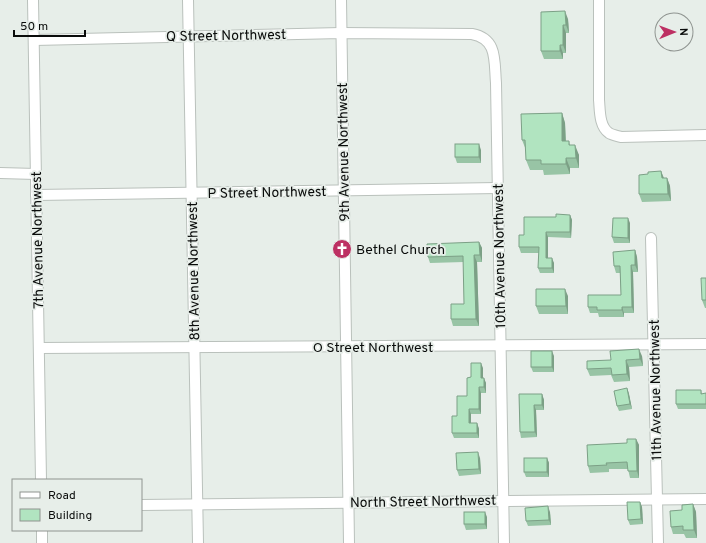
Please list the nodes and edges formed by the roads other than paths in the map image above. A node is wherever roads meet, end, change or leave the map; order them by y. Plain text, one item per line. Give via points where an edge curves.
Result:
1 (33, 0) edge
2 (188, 0) edge
3 (341, 0) edge
4 (599, 0) edge
5 (341, 33) junction
6 (418, 33) joint
7 (188, 36) junction
8 (34, 40) junction
9 (706, 135) edge
10 (0, 173) edge
11 (36, 174) junction
12 (498, 188) junction
13 (344, 190) junction
14 (191, 193) junction
15 (36, 195) junction
16 (651, 238) dead end
17 (654, 344) junction
18 (706, 344) edge
19 (501, 346) junction
20 (346, 347) junction
21 (39, 348) junction
22 (194, 348) junction
23 (41, 479) edge
24 (706, 499) edge
25 (503, 500) junction
26 (657, 500) junction
27 (348, 502) junction
28 (197, 504) junction
29 (142, 505) edge
30 (42, 531) edge
31 (42, 543) edge
32 (198, 543) edge
33 (349, 543) edge
34 (504, 543) edge
35 (658, 543) edge

1 - 8 street, 7th Avenue Northwest
2 - 7 street, 8th Avenue Northwest
3 - 5 street, 9th Avenue Northwest
4 - 9 street via 599,100 603,126 609,133 621,137
5 - 6 street, Q Street Northwest
5 - 7 street, Q Street Northwest
5 - 13 street, 9th Avenue Northwest
6 - 12 street, 10th Avenue Northwest via 472,34 481,36 491,46 496,83
7 - 8 street, Q Street Northwest
7 - 14 street, 8th Avenue Northwest
8 - 11 street, 7th Avenue Northwest
10 - 11 street
11 - 15 street, 7th Avenue Northwest
12 - 13 street, P Street Northwest
12 - 19 street, 10th Avenue Northwest
13 - 14 street, P Street Northwest
13 - 20 street, 9th Avenue Northwest
14 - 15 street, P Street Northwest
14 - 22 street, 8th Avenue Northwest
15 - 21 street, 7th Avenue Northwest
16 - 17 street, 11th Avenue Northwest
17 - 18 street, O Street Northwest
17 - 19 street, O Street Northwest
17 - 26 street, 11th Avenue Northwest
19 - 20 street, O Street Northwest
19 - 25 street, 10th Avenue Northwest
20 - 22 street, O Street Northwest
20 - 27 street, 9th Avenue Northwest
21 - 22 street, O Street Northwest
21 - 23 street, 7th Avenue Northwest
22 - 28 street, 8th Avenue Northwest
24 - 26 street, North Street Northwest
25 - 26 street, North Street Northwest
25 - 27 street, North Street Northwest
25 - 34 street, 10th Avenue Northwest
26 - 35 street, 11th Avenue Northwest
27 - 28 street, North Street Northwest
27 - 33 street, 9th Avenue Northwest
28 - 29 street, North Street Northwest
28 - 32 street, 8th Avenue Northwest
30 - 31 street

